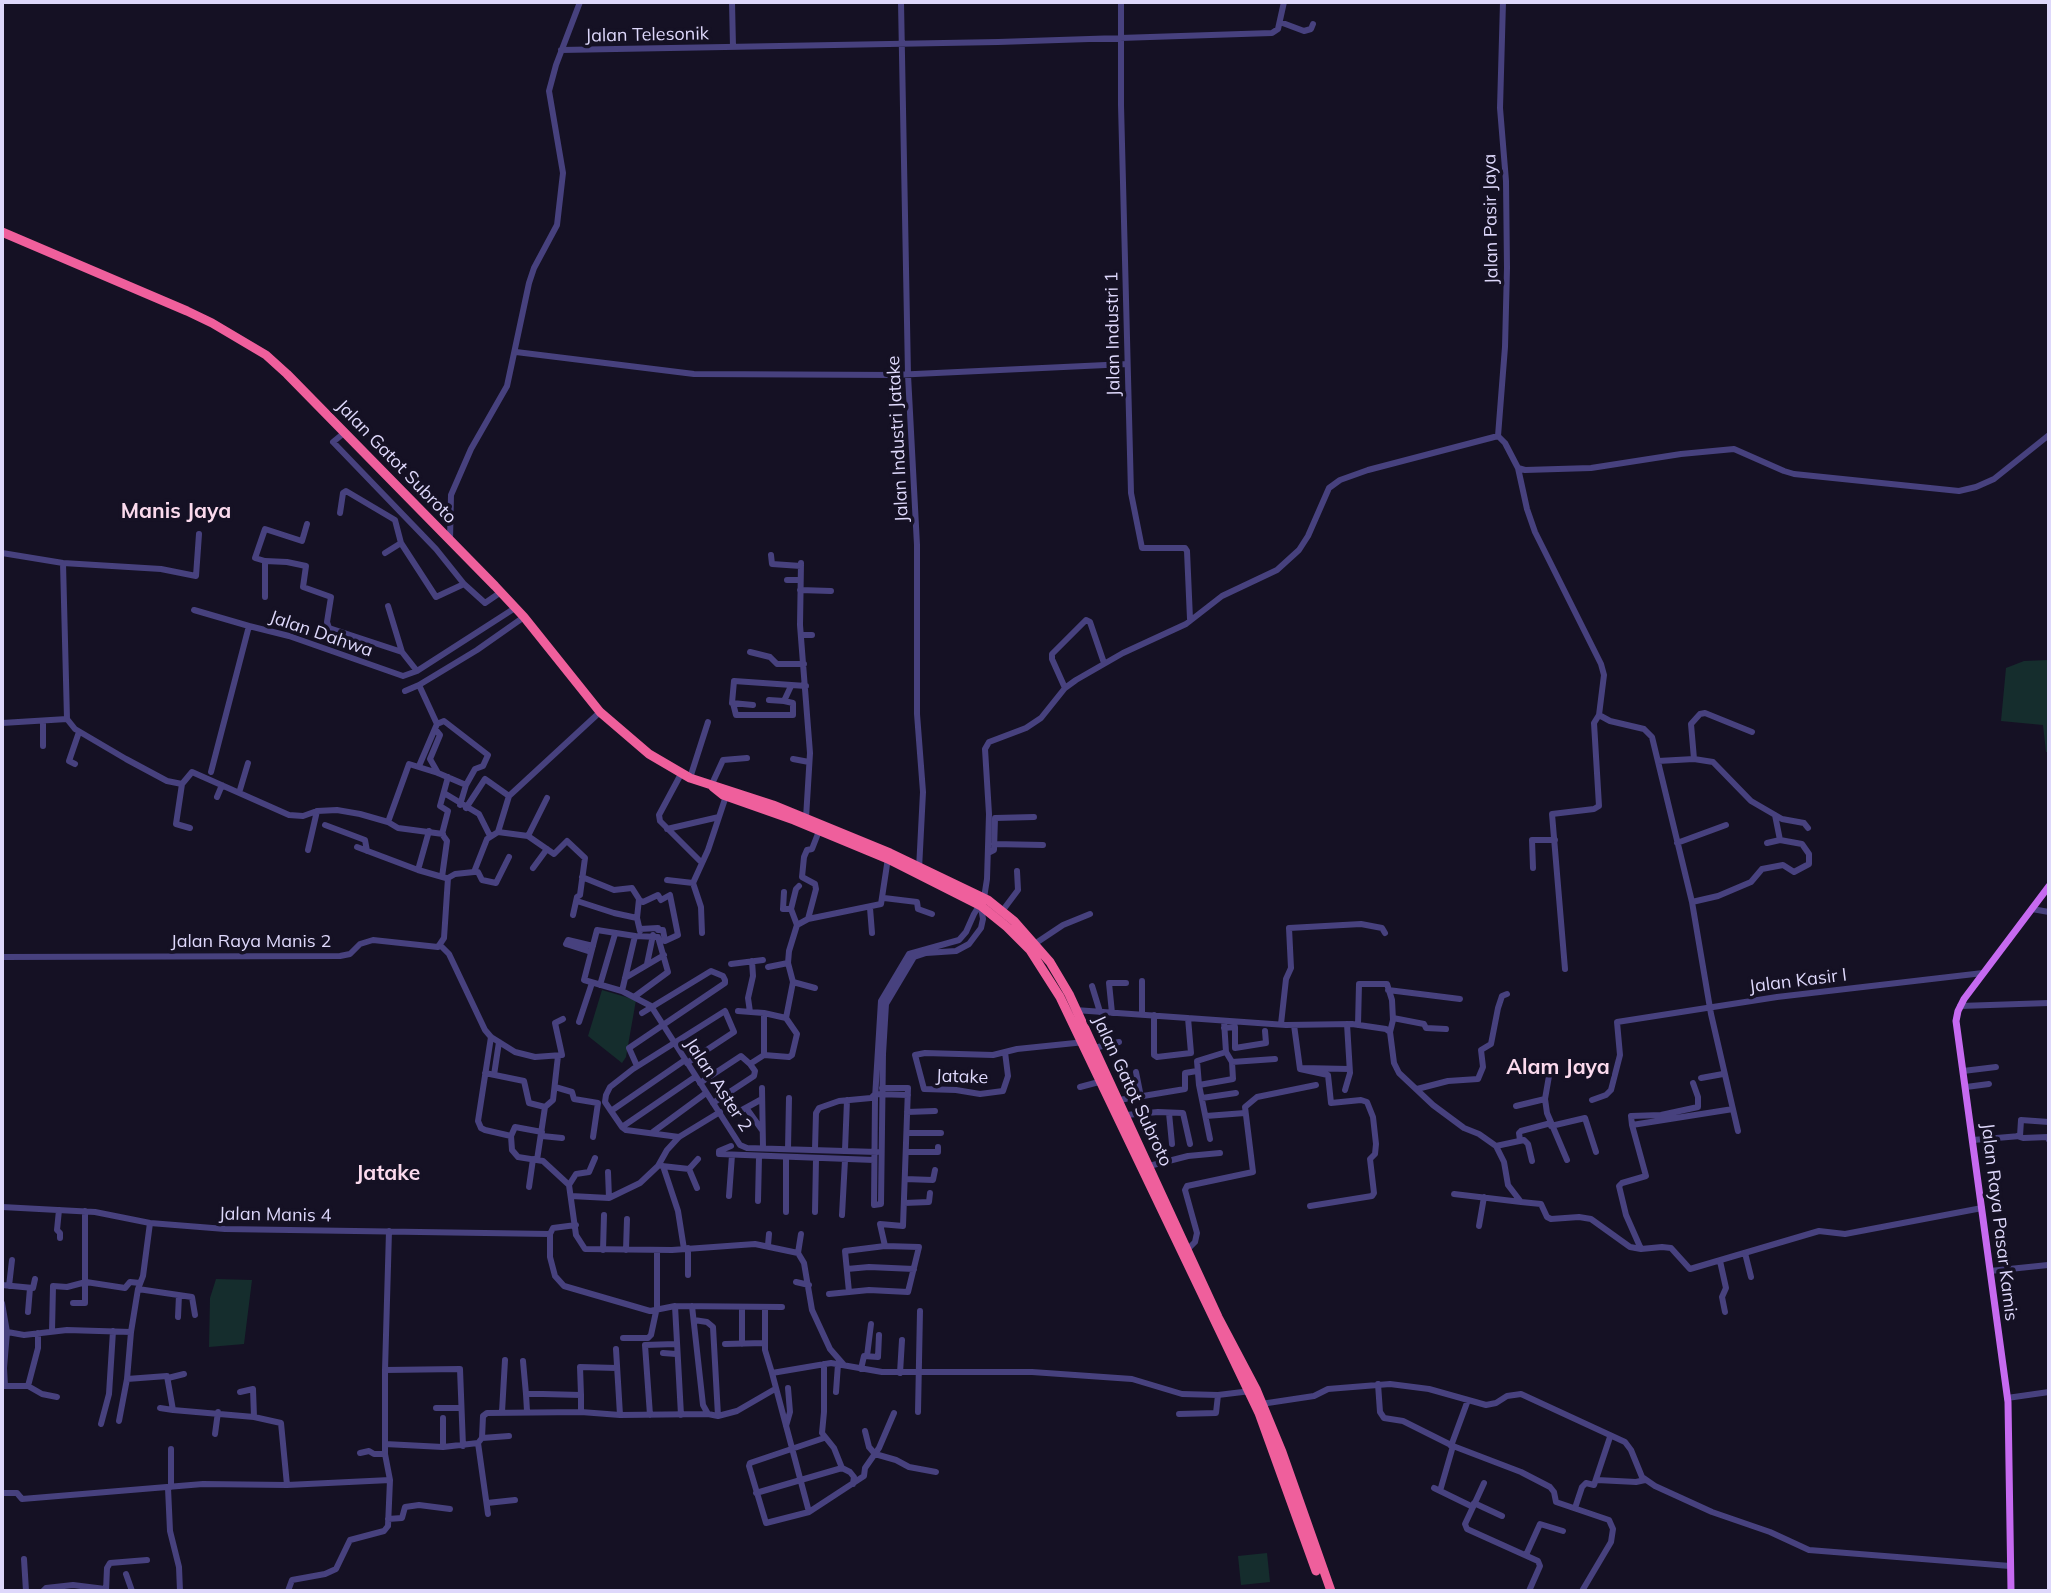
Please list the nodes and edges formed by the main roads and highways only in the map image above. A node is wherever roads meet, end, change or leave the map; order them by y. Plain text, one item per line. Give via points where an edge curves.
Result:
1 (2, 232) edge
2 (712, 786) junction
3 (889, 856) junction
4 (918, 871) junction
5 (2049, 886) edge
6 (982, 902) junction
7 (1071, 1010) junction
8 (1089, 1044) junction
9 (1186, 1257) junction
10 (1259, 1405) junction
11 (1325, 1591) edge
12 (1331, 1591) edge
13 (2011, 1591) edge

1 - 2 highway, Jalan Gatot Subroto via 157,298 266,355 501,592 600,712 636,746
2 - 3 highway, Jalan Gatot Subroto via 806,818
2 - 3 highway, Jalan Gatot Subroto via 726,796
3 - 4 highway, Jalan Gatot Subroto
4 - 6 highway, Jalan Gatot Subroto
4 - 6 highway, Jalan Gatot Subroto
5 - 13 main road, Jalan Raya Pasar Kamis via 1960,1006 1956,1021 2007,1398
6 - 7 highway, Jalan Gatot Subroto via 1030,950
6 - 7 highway, Jalan Gatot Subroto via 1003,910 1035,943 1050,962
7 - 8 highway, Jalan Gatot Subroto
8 - 9 highway, Jalan Gatot Subroto via 1126,1115
8 - 9 highway, Jalan Gatot Subroto via 1099,1082
9 - 10 highway, Jalan Gatot Subroto
10 - 11 highway, Jalan Gatot Subroto
10 - 12 highway, Jalan Gatot Subroto via 1286,1462

